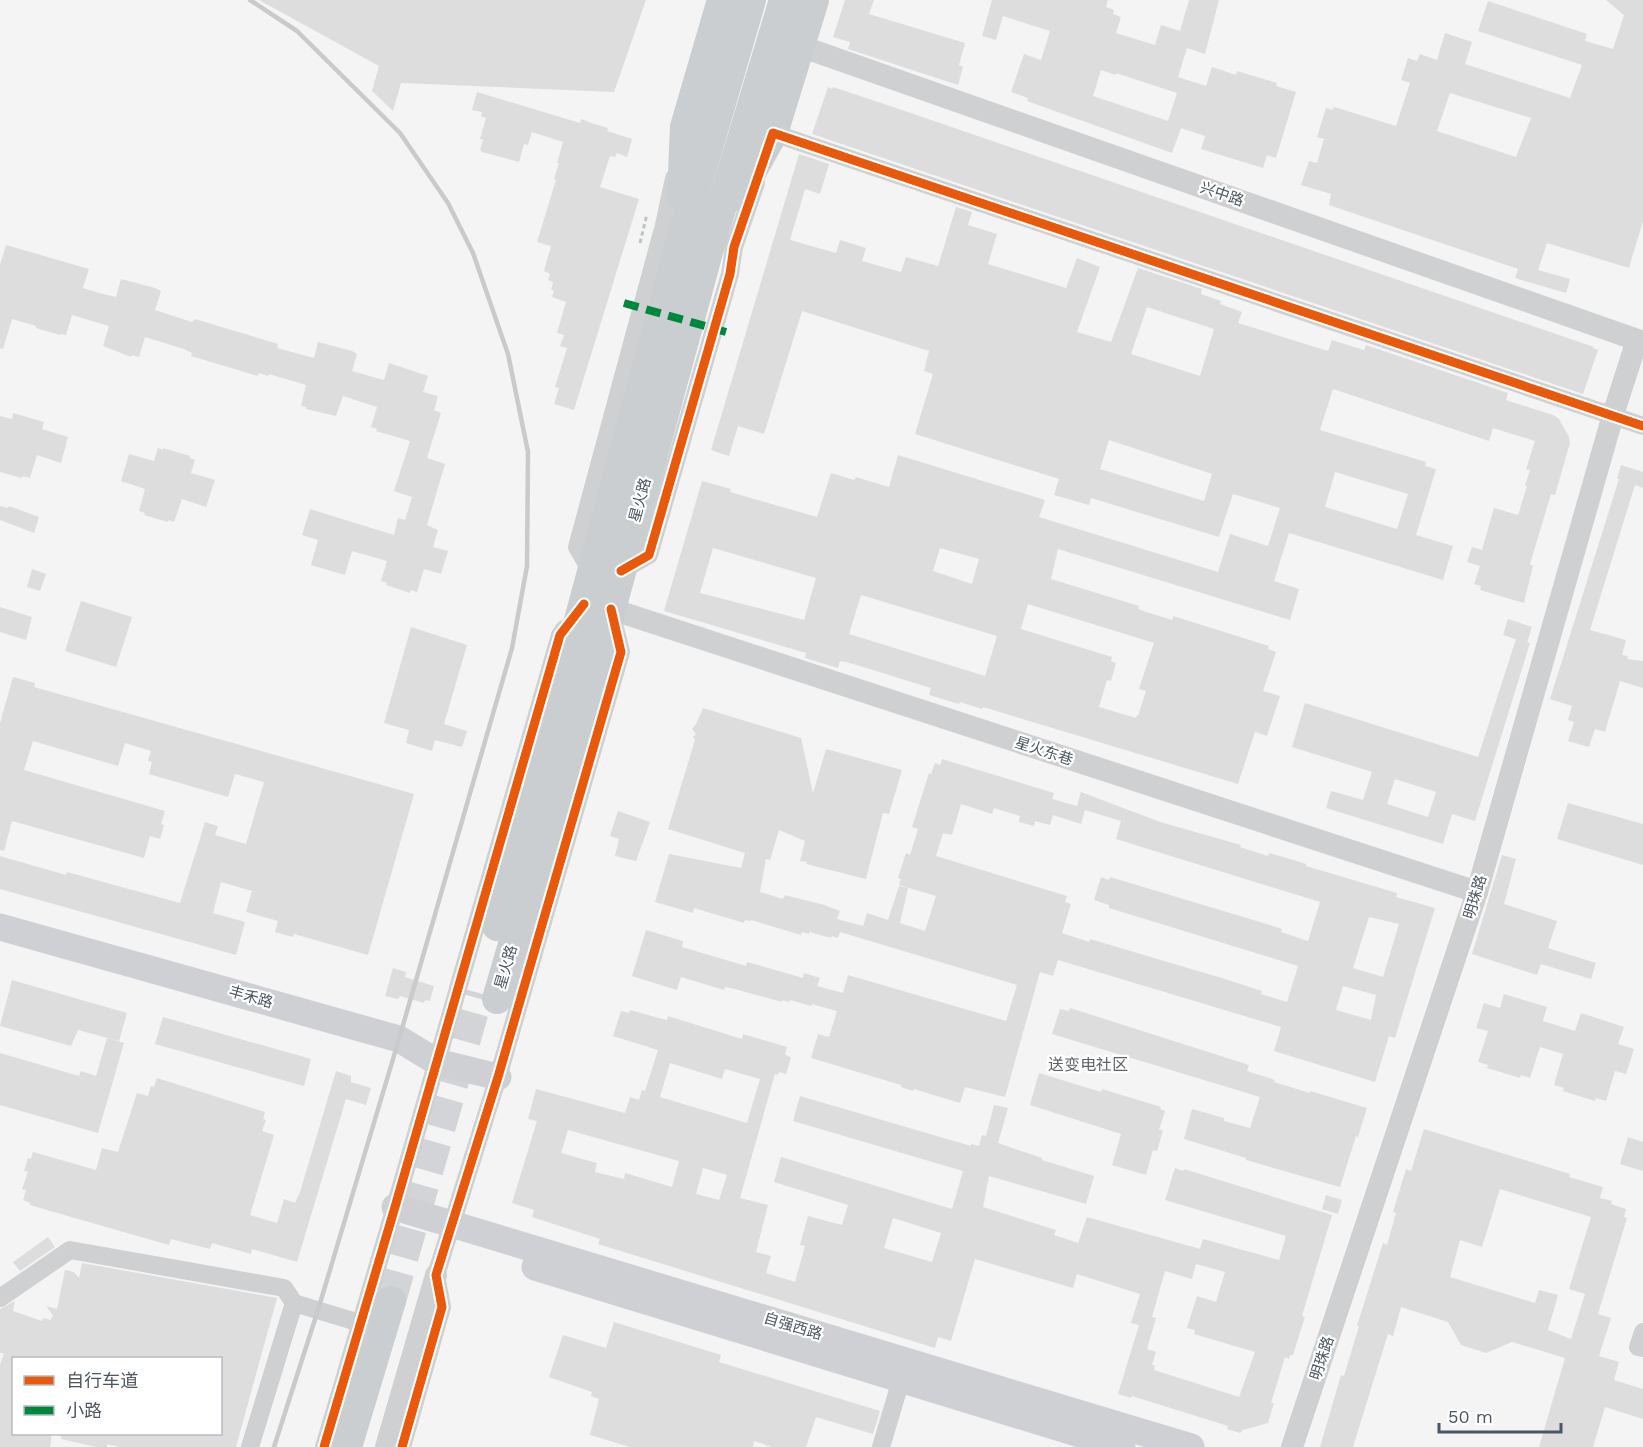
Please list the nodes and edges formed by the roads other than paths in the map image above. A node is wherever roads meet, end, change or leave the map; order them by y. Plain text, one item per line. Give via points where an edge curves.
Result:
1 (722, 0) edge
2 (752, 0) edge
3 (783, 0) edge
4 (814, 0) edge
5 (800, 46) junction
6 (685, 127) junction
7 (773, 133) junction
8 (694, 246) junction
9 (1640, 341) edge
10 (1613, 415) junction
11 (1643, 426) edge
12 (607, 572) junction
13 (597, 607) junction
14 (1477, 892) junction
15 (0, 927) edge
16 (488, 996) tunnel mouth
17 (437, 1062) junction
18 (498, 1077) junction
19 (393, 1215) junction
20 (449, 1232) junction
21 (436, 1275) junction
22 (0, 1298) edge
23 (294, 1303) junction
24 (360, 1323) junction
25 (1643, 1332) edge
26 (1643, 1348) edge
27 (901, 1380) junction
28 (250, 1447) edge
29 (324, 1447) edge
30 (347, 1447) edge
31 (365, 1447) edge
32 (386, 1447) edge
33 (402, 1447) edge
34 (881, 1447) edge
35 (1122, 1447) edge
36 (1191, 1447) edge
37 (1292, 1447) edge

1 - 6 main road
2 - 8 main road, 星火路
3 - 8 main road, 星火路
4 - 5 main road
5 - 7 main road
5 - 9 street, 兴中路
6 - 8 main road
6 - 12 street via 664,225 577,547
7 - 8 main road
7 - 10 street
7 - 12 street via 734,247 730,274 649,555
8 - 12 main road, 星火路
9 - 10 street, 明珠路
10 - 11 street
10 - 14 street, 明珠路
12 - 13 main road, 星火路
13 - 14 street, 星火东巷
13 - 16 main road, 星火路
13 - 17 street via 560,635
13 - 18 street via 621,652
14 - 37 street, 明珠路
15 - 17 main road, 丰禾路 via 399,1039
17 - 18 main road, 丰禾路
17 - 19 street
18 - 20 street
19 - 20 main road, 自强西路
19 - 24 street
20 - 21 street
20 - 27 main road, 自强西路
20 - 36 main road, 自强西路
21 - 32 street
21 - 33 street via 442,1307
22 - 23 street via 70,1250 284,1288
23 - 24 street
23 - 28 street
24 - 29 street
25 - 26 street via 1638,1347
27 - 34 street
27 - 35 main road, 自强西路
30 - 31 main road via 399,1303

